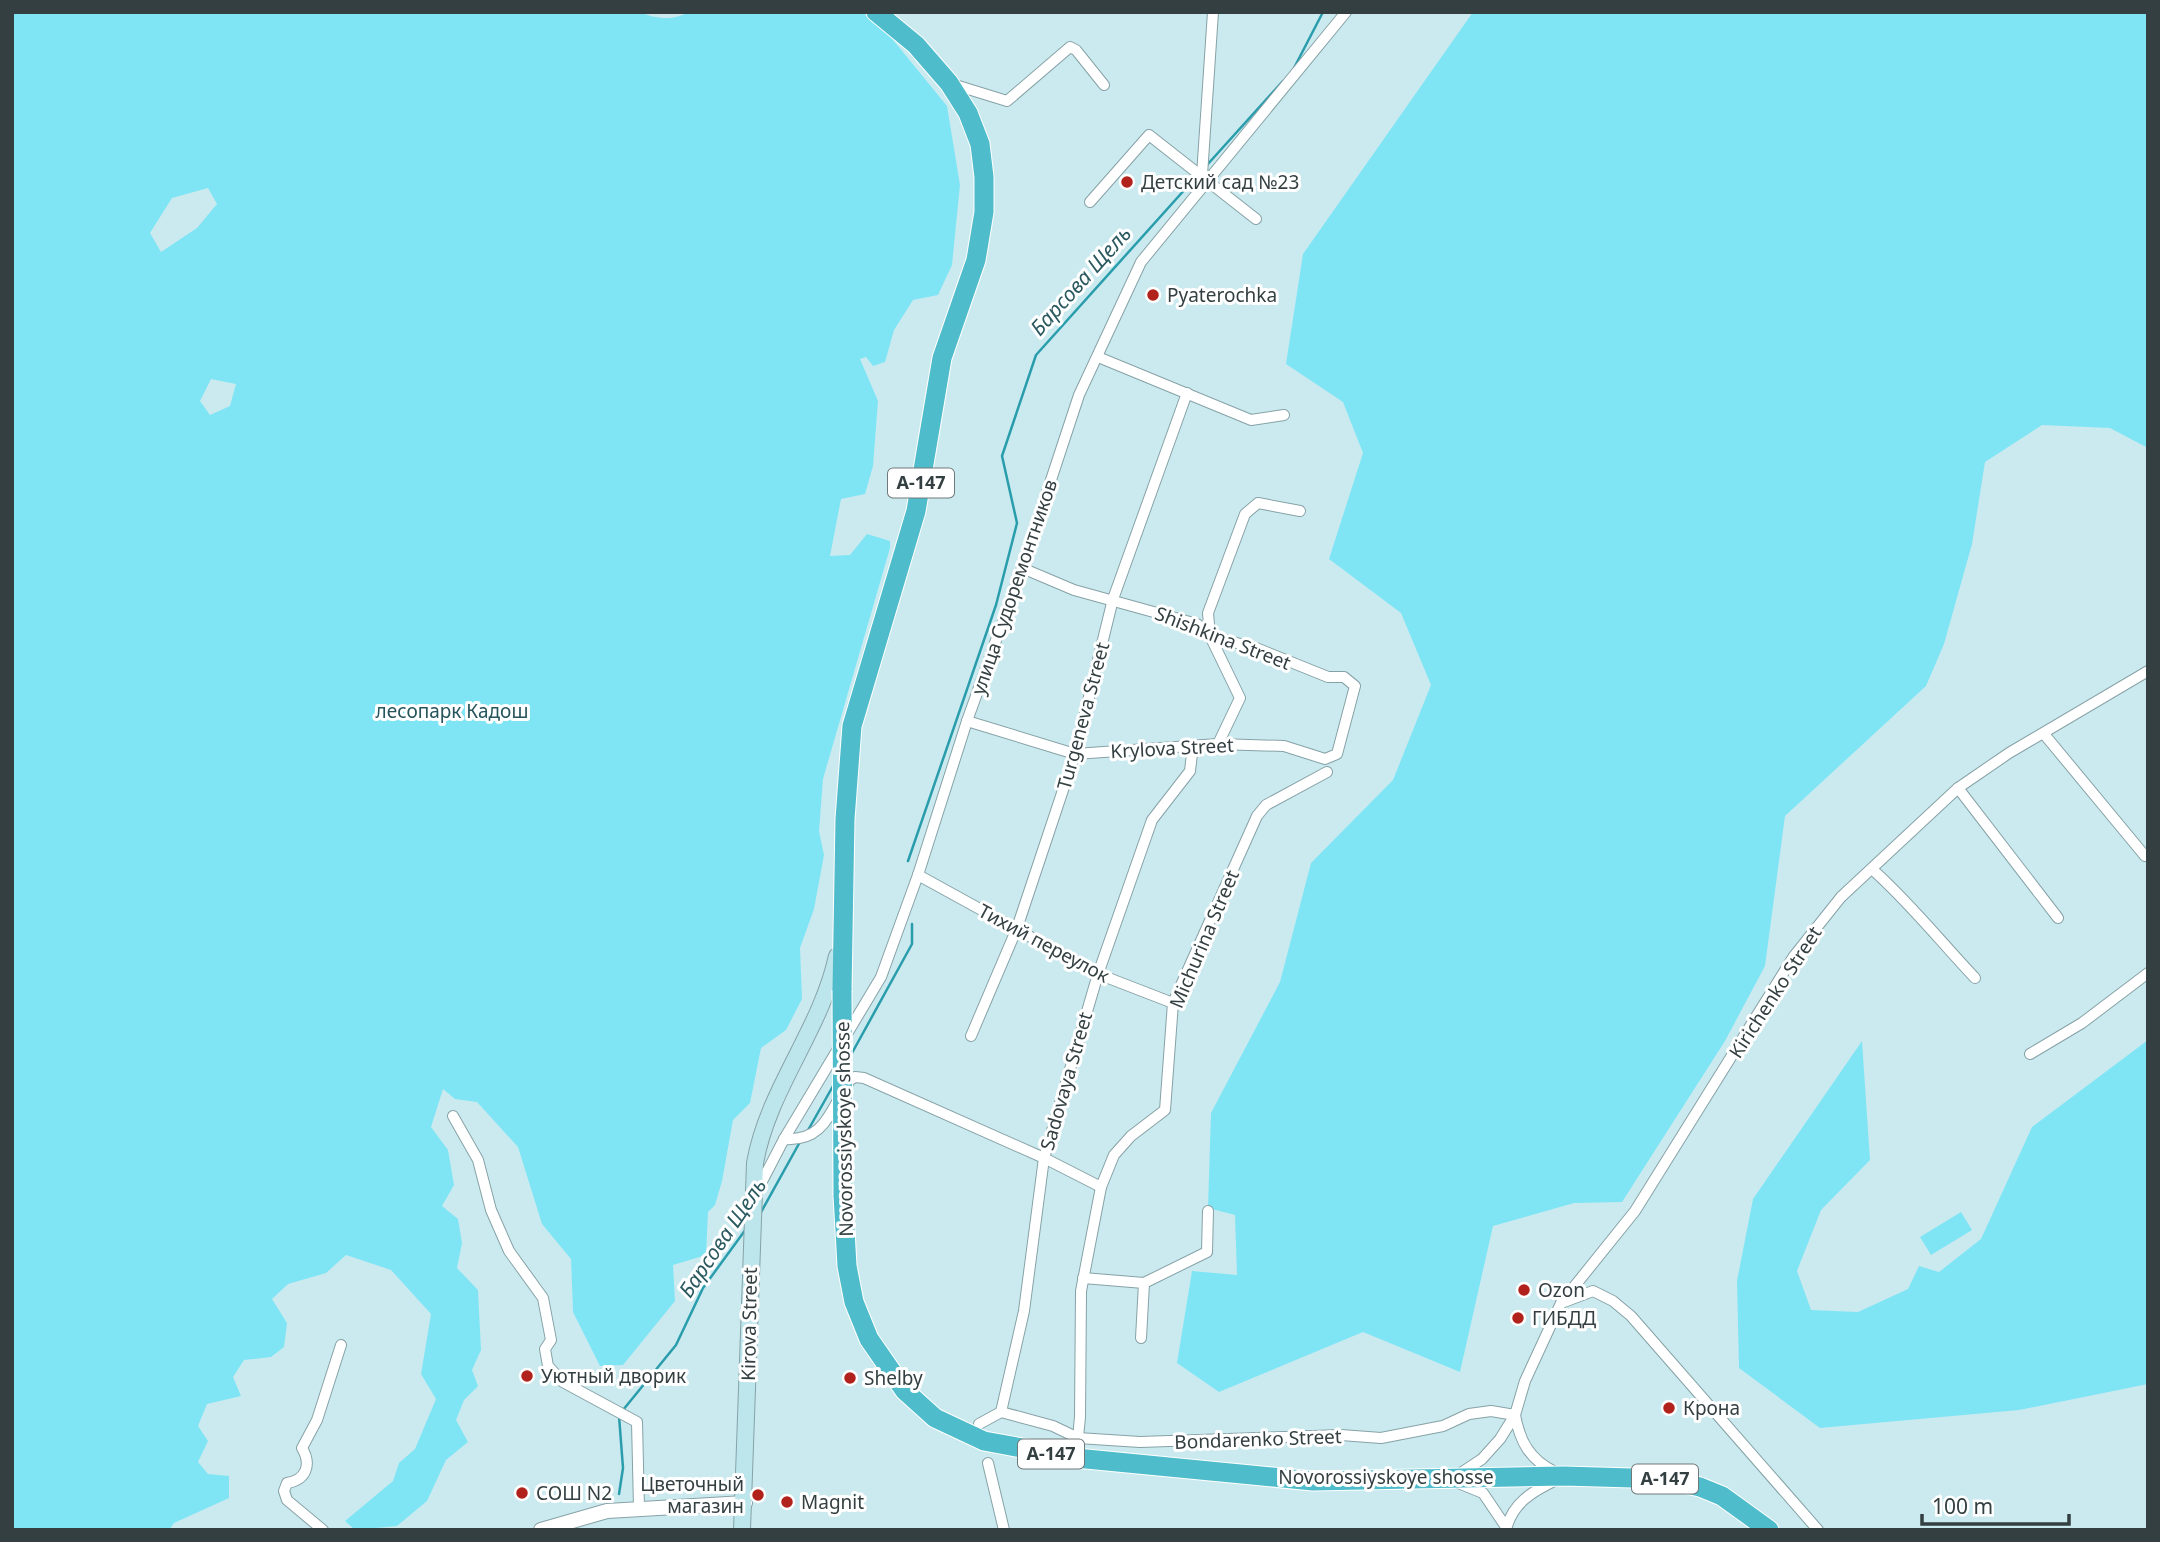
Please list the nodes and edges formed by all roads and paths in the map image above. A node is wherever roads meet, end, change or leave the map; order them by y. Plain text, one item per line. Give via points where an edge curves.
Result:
1 (876, 12) edge
2 (1213, 12) edge
3 (1346, 12) edge
4 (950, 83) junction
5 (1104, 85) dead end
6 (1206, 178) junction
7 (1090, 202) dead end
8 (1256, 219) dead end
9 (1098, 356) junction
10 (1187, 393) junction
11 (1284, 415) dead end
12 (1300, 511) dead end
13 (1023, 568) junction
14 (1113, 599) junction
15 (1210, 635) junction
16 (2148, 671) edge
17 (967, 721) junction
18 (2044, 734) junction
19 (1218, 744) junction
20 (1193, 745) junction
21 (1075, 754) junction
22 (1337, 754) joint
23 (1327, 772) dead end
24 (1958, 788) junction
25 (2145, 856) dead end
26 (1873, 870) junction
27 (918, 876) junction
28 (2058, 918) dead end
29 (843, 926) junction
30 (1017, 928) junction
31 (2148, 973) edge
32 (1098, 974) junction
33 (1975, 978) dead end
34 (1173, 1003) junction
35 (971, 1035) dead end
36 (2031, 1054) dead end
37 (453, 1116) dead end
38 (784, 1139) junction
39 (1044, 1158) junction
40 (1101, 1187) junction
41 (751, 1205) junction
42 (1208, 1211) dead end
43 (1083, 1278) junction
44 (1144, 1283) junction
45 (1561, 1303) junction
46 (1141, 1338) dead end
47 (341, 1345) dead end
48 (1001, 1412) junction
49 (1515, 1415) junction
50 (979, 1424) dead end
51 (1078, 1438) junction
52 (1076, 1458) junction
53 (988, 1464) dead end
54 (1564, 1476) junction
55 (1449, 1479) junction
56 (745, 1503) junction
57 (639, 1508) junction
58 (1762, 1524) edge
59 (1506, 1528) edge
60 (323, 1530) edge
61 (541, 1530) edge
62 (742, 1530) edge
63 (1004, 1530) edge
64 (1818, 1530) edge

1 - 4 highway, Novorossiyskoye shosse / А-147 via 916,45
2 - 6 street
3 - 6 street, улица Судоремонтников
4 - 5 street via 1007,101 1070,47
4 - 29 highway, Novorossiyskoye shosse / А-147 via 980,144 984,177 981,235 942,358 916,512 852,726
6 - 7 street via 1149,135
6 - 8 street
6 - 9 street, улица Судоремонтников via 1141,262
9 - 10 street
9 - 13 street, улица Судоремонтников via 1079,396
10 - 11 street via 1251,420
10 - 14 street, Turgeneva Street
12 - 15 street via 1258,503 1245,514 1208,613
13 - 14 street, Shishkina Street via 1074,590
13 - 17 street, улица Судоремонтников
14 - 15 street, Shishkina Street via 1197,624
14 - 21 street, Turgeneva Street
15 - 19 street via 1240,698
15 - 22 street, Shishkina Street via 1328,677 1344,677 1355,686
16 - 18 street, Kirichenko Street
17 - 21 street, Krylova Street
17 - 27 street, улица Судоремонтников
18 - 24 street, Kirichenko Street
18 - 25 street
19 - 20 street, Krylova Street
19 - 22 street, Krylova Street via 1284,746 1325,759
20 - 21 street, Krylova Street
20 - 32 street, Sadovaya Street via 1190,771 1152,820
21 - 30 street, Turgeneva Street
23 - 34 street, Michurina Street via 1266,805 1257,816
24 - 26 street, Kirichenko Street
24 - 28 street
26 - 33 street
26 - 45 street, Kirichenko Street via 1841,897 1794,956 1635,1211
27 - 30 street, Тихий переулок
27 - 38 street, улица Судоремонтников via 881,976
29 - 41 main road, Kirova Street via 832,977 817,1015 761,1131
29 - 52 highway, Novorossiyskoye shosse / А-147, bridge via 847,1266 854,1302 869,1339 905,1391 934,1418 961,1433 1020,1450
30 - 32 street, Тихий переулок
30 - 35 street, Turgeneva Street
31 - 36 street via 2082,1023
32 - 34 street, Тихий переулок
32 - 39 street, Sadovaya Street
34 - 40 street, Michurina Street via 1165,1110 1123,1146
37 - 57 street via 478,1160 491,1210 509,1251 543,1298 551,1340 545,1349 548,1366 563,1382 637,1422
38 - 39 street via 813,1135 855,1077
38 - 41 street, улица Судоремонтников
39 - 40 street
39 - 48 street, Sadovaya Street via 1024,1311
40 - 43 street, Michurina Street
41 - 56 main road, Kirova Street
42 - 44 street via 1207,1252
43 - 44 street
43 - 51 street, Michurina Street
44 - 46 street
45 - 49 street, Kirichenko Street via 1525,1381
45 - 64 street via 1593,1291 1631,1316
47 - 60 street via 317,1420 302,1448 307,1457 305,1474 299,1481 287,1483 284,1491 287,1500
48 - 50 street
48 - 51 street, Bondarenko Street
49 - 51 street, Bondarenko Street via 1469,1414 1443,1426 1381,1438 1205,1437 1164,1442
49 - 54 street via 1526,1451
49 - 55 street via 1482,1459
51 - 52 street, Michurina Street
52 - 55 highway, Novorossiyskoye shosse / А-147 via 1313,1481
53 - 63 street
54 - 55 highway, Novorossiyskoye shosse / А-147
54 - 58 highway, Novorossiyskoye shosse / А-147 via 1639,1477 1700,1486
54 - 59 street via 1523,1499
55 - 59 street via 1483,1493
56 - 57 street
56 - 62 main road, Kirova Street
57 - 61 street via 595,1513

